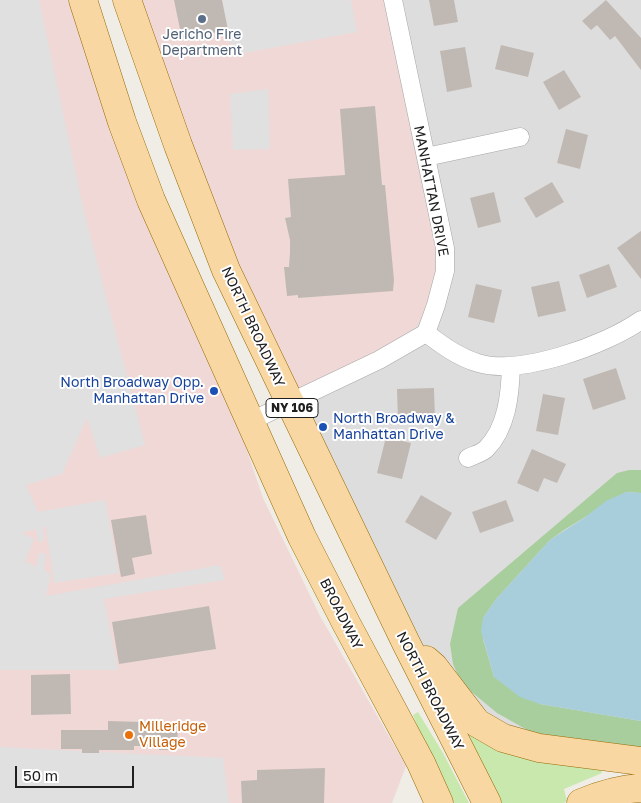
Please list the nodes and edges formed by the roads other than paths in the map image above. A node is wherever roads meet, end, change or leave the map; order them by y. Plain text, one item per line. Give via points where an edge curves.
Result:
1 (83, 0) edge
2 (127, 0) edge
3 (393, 0) edge
4 (520, 137) dead end
5 (426, 157) junction
6 (641, 320) edge
7 (426, 332) junction
8 (511, 367) junction
9 (288, 402) junction
10 (249, 422) junction
11 (468, 458) dead end
12 (406, 643) junction
13 (641, 761) edge
14 (421, 763) junction
15 (641, 788) edge
16 (420, 803) edge
17 (439, 803) edge
18 (487, 803) edge
19 (581, 803) edge

1 - 10 main road, NY 106 via 151,200
2 - 9 main road, NORTH BROADWAY / NY 106 via 226,270
3 - 5 street, MANHATTAN DRIVE
4 - 5 street
5 - 7 street, MANHATTAN DRIVE via 445,248 445,272
6 - 8 street via 599,343 561,356
7 - 8 street via 462,357 480,364
7 - 9 street via 379,360
8 - 11 street via 504,420 485,450
9 - 10 street
9 - 12 main road, NORTH BROADWAY / NY 106
10 - 14 main road, BROADWAY / NY 106 via 310,552
12 - 13 main road via 434,667 477,723 503,738 539,748
12 - 18 main road, NORTH BROADWAY / NY 106
14 - 16 main road
14 - 17 main road, BROADWAY / NY 106
15 - 19 main road via 630,788

